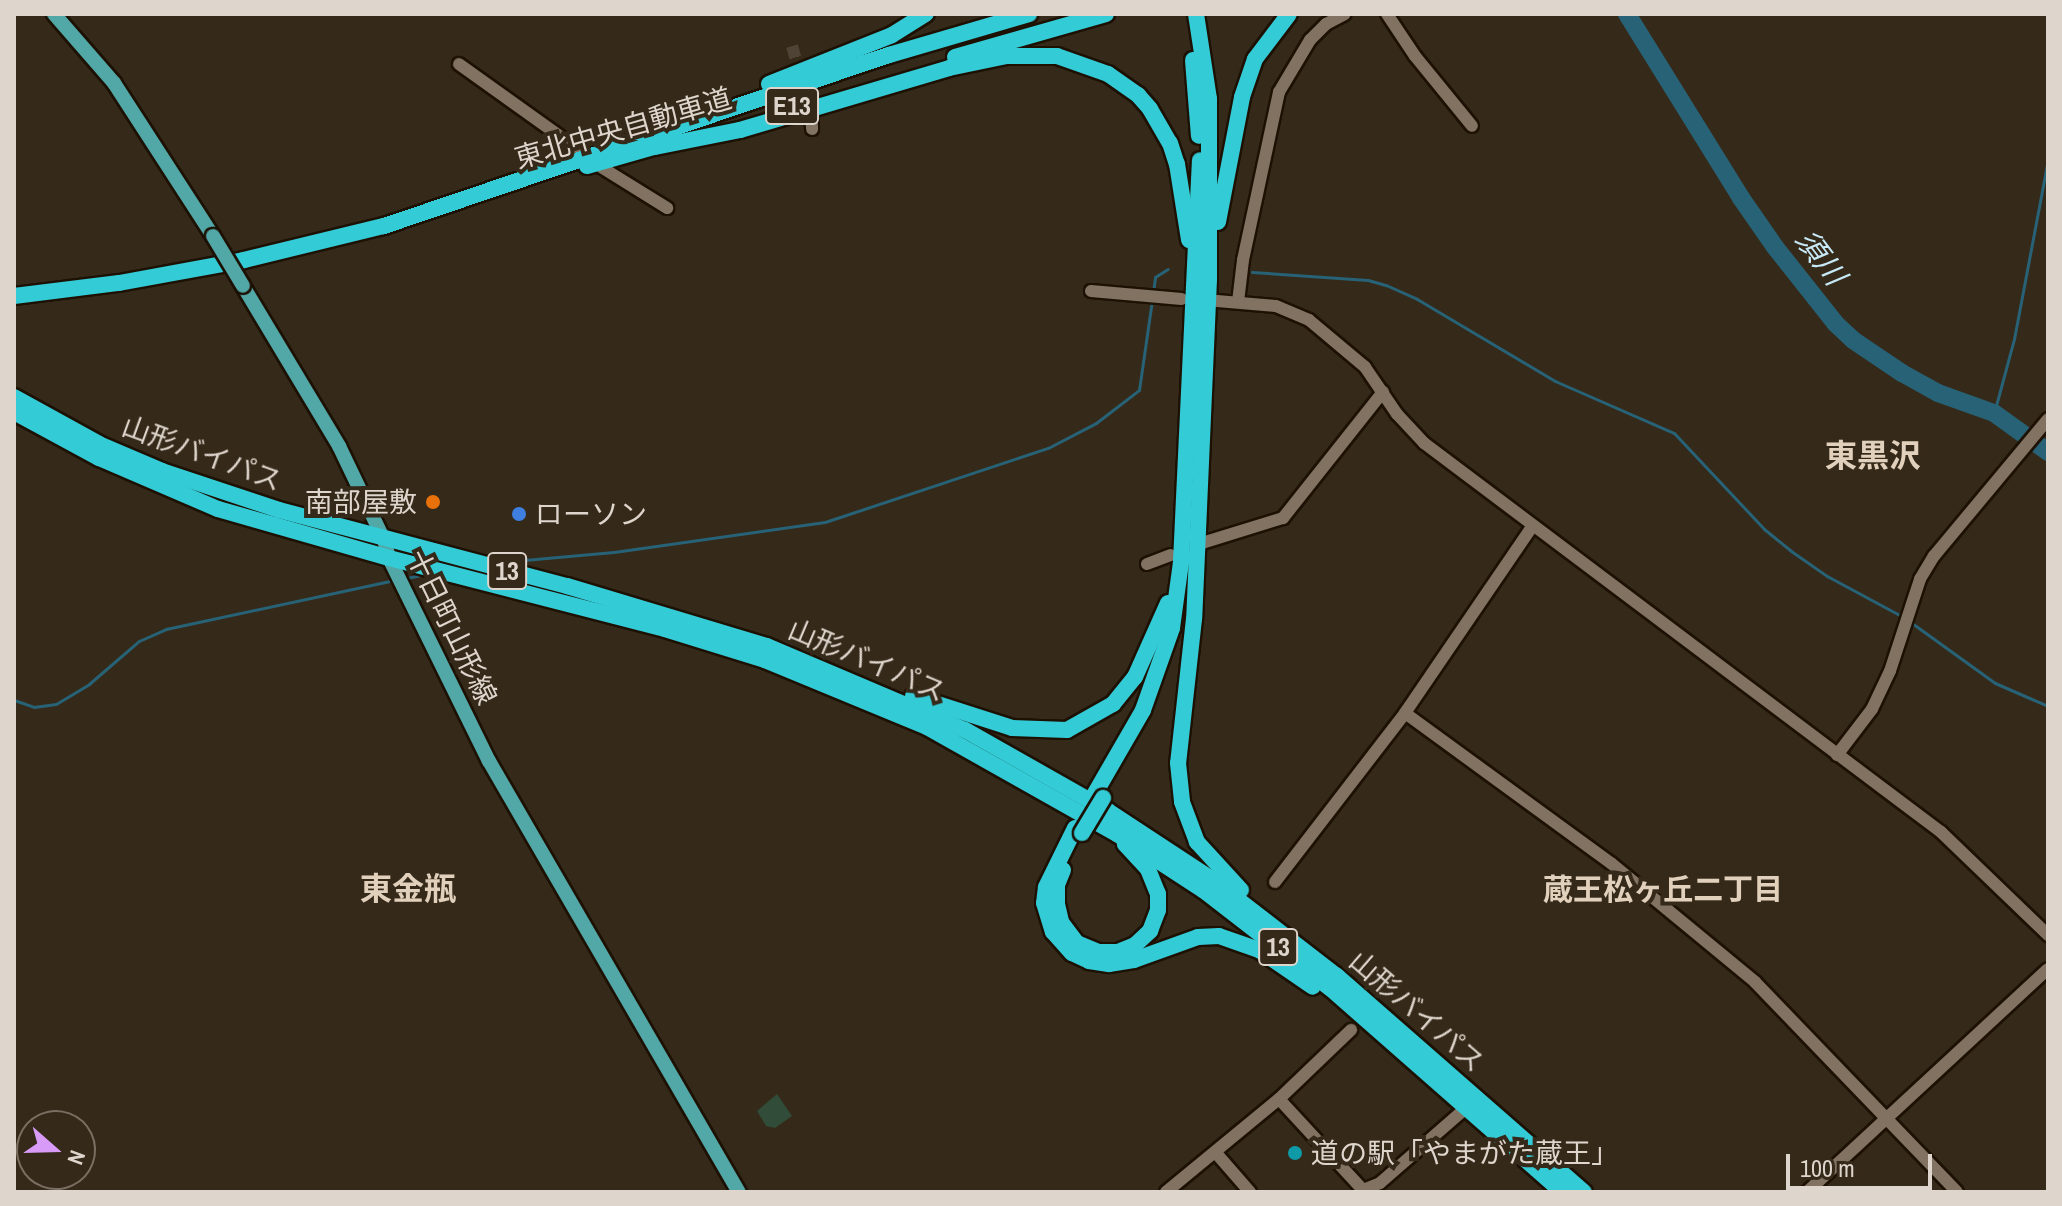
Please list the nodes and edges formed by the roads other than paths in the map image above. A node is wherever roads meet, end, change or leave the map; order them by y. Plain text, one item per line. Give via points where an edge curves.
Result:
1 (54, 14) edge
2 (926, 14) edge
3 (1029, 14) edge
4 (1106, 14) edge
5 (1185, 14) edge
6 (1196, 14) edge
7 (1289, 14) edge
8 (1345, 14) edge
9 (1387, 14) edge
10 (459, 64) dead end
11 (811, 113) tunnel mouth
12 (1472, 126) dead end
13 (812, 129) dead end
14 (655, 147) junction
15 (591, 157) junction
16 (477, 196) junction
17 (667, 208) dead end
18 (1201, 278) junction
19 (1091, 291) dead end
20 (14, 296) edge
21 (1182, 299) dead end
22 (1217, 301) dead end
23 (1238, 302) junction
24 (1383, 392) junction
25 (14, 397) edge
26 (14, 412) edge
27 (2048, 420) edge
28 (1532, 527) junction
29 (384, 540) junction
30 (1199, 544) junction
31 (389, 558) junction
32 (1175, 558) junction
33 (1147, 564) dead end
34 (798, 658) junction
35 (1405, 713) junction
36 (1837, 755) junction
37 (1098, 796) junction
38 (1078, 831) junction
39 (1117, 834) junction
40 (1275, 882) dead end
41 (2048, 935) edge
42 (2048, 969) edge
43 (1364, 999) junction
44 (1351, 1030) dead end
45 (1406, 1053) junction
46 (1279, 1099) junction
47 (1467, 1107) junction
48 (1887, 1118) junction
49 (1216, 1153) junction
50 (1363, 1191) edge
51 (739, 1192) edge
52 (1166, 1192) edge
53 (1250, 1192) edge
54 (1562, 1192) edge
55 (1584, 1192) edge
56 (1807, 1192) edge
57 (1957, 1192) edge

1 - 29 main road, 十日町山形線, bridge via 114,83 213,236 339,446
2 - 15 highway via 892,35
3 - 15 highway, 東北中央自動車道 / E13 via 889,55
4 - 14 highway, 東北中央自動車道 / E13
5 - 18 highway via 1200,153
6 - 18 highway via 1209,99
7 - 18 highway via 1255,59 1242,97
8 - 23 street via 1310,40 1279,92
9 - 12 street
10 - 15 street
11 - 13 street
14 - 16 highway, 東北中央自動車道 / E13
14 - 18 highway via 740,130 990,59 1025,55 1076,60 1138,95 1165,134
15 - 16 highway, 東北中央自動車道 / E13
15 - 17 street
16 - 20 highway, 東北中央自動車道 / E13 via 384,226 244,260
18 - 30 highway
18 - 32 highway
19 - 21 street
22 - 23 street
23 - 24 street via 1276,306 1309,320 1365,367
24 - 28 street via 1424,443
24 - 30 street via 1283,518
25 - 29 highway, 山形バイパス / 13 via 99,444 162,471
26 - 31 highway, 山形バイパス / 13 via 99,458 218,509
27 - 36 street via 1934,556 1872,709
28 - 35 street
28 - 36 street
29 - 31 main road, 十日町山形線
29 - 34 highway, 山形バイパス / 13 via 567,586
30 - 37 highway via 1159,693
30 - 43 highway via 1178,763 1187,815 1197,842 1217,867 1341,970
31 - 39 highway, 山形バイパス / 13 via 565,601 765,660 927,727
31 - 51 main road, 十日町山形線 via 489,761
32 - 33 street
32 - 34 highway via 1157,634 1135,677 1113,704 1067,730 1012,728
32 - 37 highway via 1172,628 1143,710
34 - 43 highway, 山形バイパス / 13 via 965,730 1086,798 1210,878
35 - 40 street
35 - 48 street via 1612,864 1713,946
36 - 41 street via 1941,832
37 - 38 highway
38 - 39 highway via 1057,885 1057,904 1061,922 1077,943 1098,952 1135,945 1150,931 1158,910 1148,869
38 - 45 highway via 1046,887 1044,903 1053,932 1072,953 1109,964 1198,937 1219,936 1259,950
39 - 45 highway, 山形バイパス / 13 via 1268,938
42 - 48 street
43 - 55 highway, 山形バイパス / 13
44 - 46 street
45 - 47 highway, 山形バイパス / 13
46 - 49 street
46 - 50 street
47 - 50 street via 1380,1183
47 - 54 highway, 山形バイパス / 13
48 - 56 street
48 - 57 street
49 - 52 street
49 - 53 street

